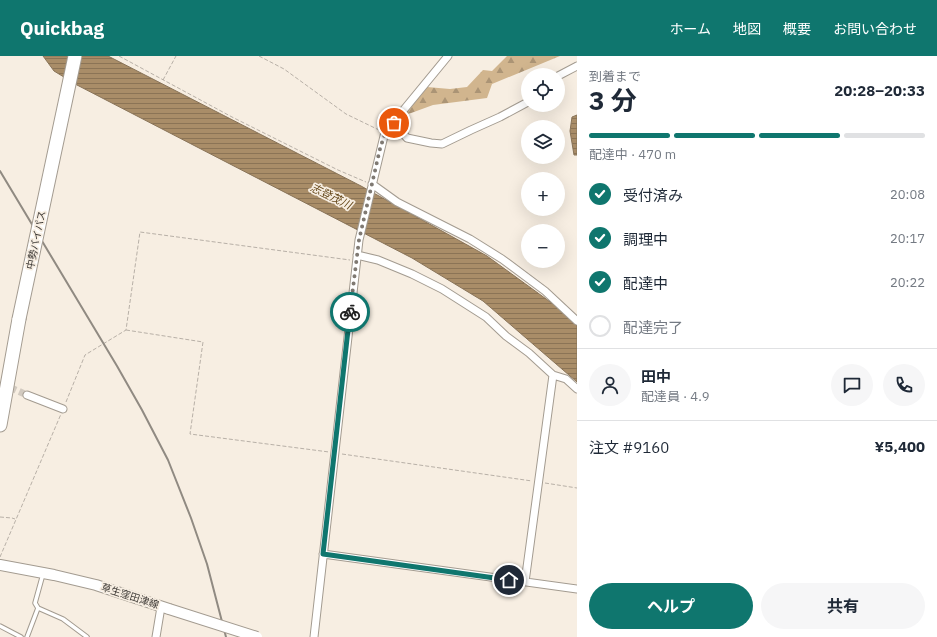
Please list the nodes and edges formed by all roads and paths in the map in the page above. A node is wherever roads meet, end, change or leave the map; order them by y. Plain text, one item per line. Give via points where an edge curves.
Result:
1 (75, 56) edge
2 (119, 56) edge
3 (176, 56) edge
4 (260, 56) edge
5 (448, 56) edge
6 (577, 66) edge
7 (565, 72) edge
8 (163, 80) junction
9 (521, 106) edge
10 (394, 123) junction
11 (386, 134) junction
12 (372, 186) junction
13 (356, 258) junction
14 (577, 321) edge
15 (126, 330) junction
16 (553, 375) junction
17 (577, 389) edge
18 (27, 395) tunnel mouth
19 (63, 409) junction
20 (0, 425) edge
21 (335, 453) junction
22 (539, 482) junction
23 (577, 488) edge
24 (0, 517) edge
25 (16, 520) junction
26 (323, 554) junction
27 (0, 558) edge
28 (0, 565) edge
29 (43, 573) junction
30 (525, 582) junction
31 (577, 589) edge
32 (38, 608) junction
33 (165, 608) junction
34 (0, 626) edge
35 (21, 637) edge
36 (27, 637) edge
37 (87, 637) edge
38 (156, 637) edge
39 (257, 637) edge
40 (314, 637) edge

1 - 20 highway, 中勢バイパス, bridge via 19,319
2 - 8 path
3 - 8 path
4 - 11 path via 284,69 346,114
5 - 10 street
6 - 7 street
8 - 12 path
9 - 10 street via 442,144 407,138
10 - 11 street
11 - 12 street
12 - 13 street
12 - 14 street via 502,259
13 - 15 path via 140,232
13 - 16 street via 378,260 442,289 486,317
13 - 21 street
15 - 19 path via 85,355
15 - 21 path via 203,342 190,434
16 - 17 street via 566,379
16 - 22 street
18 - 19 street
19 - 25 path
21 - 22 path
21 - 26 street
22 - 23 path
22 - 30 street
24 - 25 path
25 - 27 path
26 - 30 street
26 - 40 street
28 - 29 main road, 草生窪田津線
29 - 32 lane via 35,603
29 - 33 main road, 草生窪田津線 via 96,585
30 - 31 street
32 - 36 lane
32 - 37 lane via 63,619
33 - 38 street
33 - 39 main road, 草生窪田津線, bridge
34 - 35 lane

